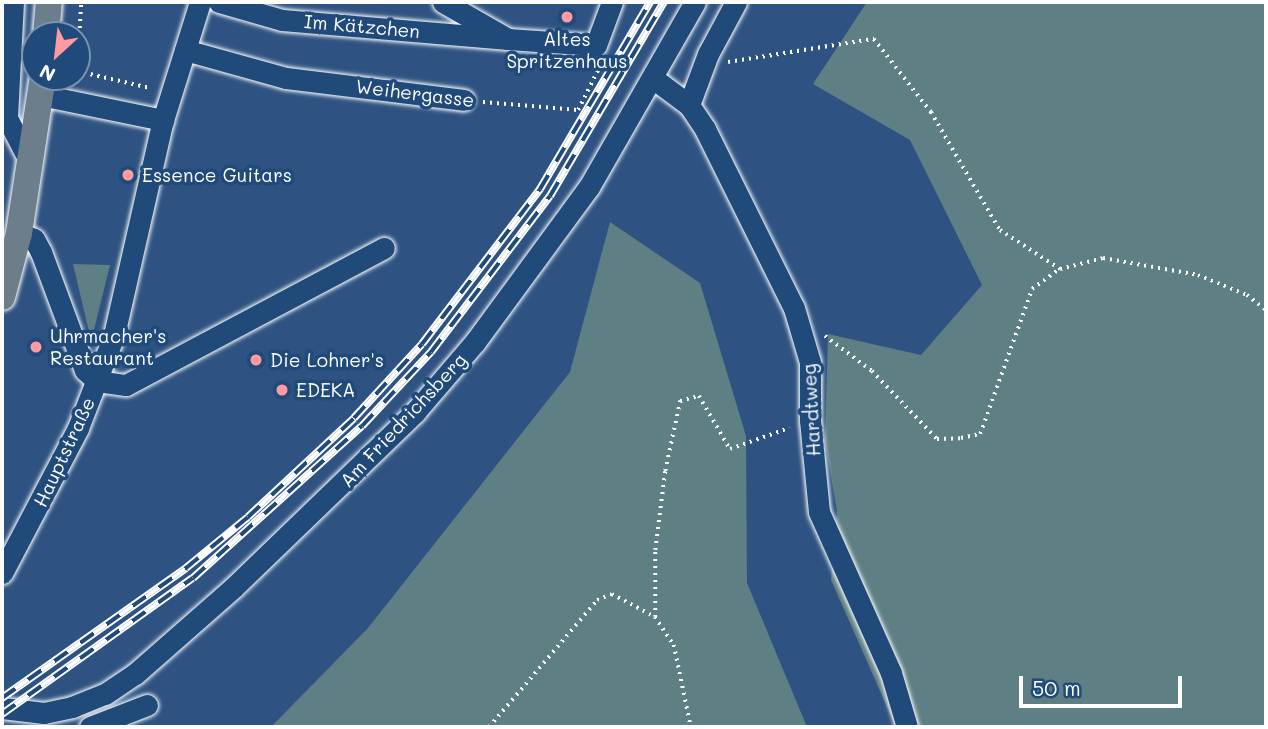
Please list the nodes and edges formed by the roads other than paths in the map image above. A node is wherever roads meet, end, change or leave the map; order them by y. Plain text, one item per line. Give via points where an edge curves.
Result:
1 (13, 2) edge
2 (49, 2) edge
3 (200, 2) edge
4 (219, 2) edge
5 (443, 2) edge
6 (612, 2) edge
7 (695, 2) edge
8 (736, 2) edge
9 (47, 21) edge
10 (508, 39) junction
11 (185, 50) junction
12 (654, 79) junction
13 (41, 91) edge
14 (60, 91) edge
15 (464, 100) road end
16 (689, 105) junction
17 (163, 120) junction
18 (31, 164) junction
19 (19, 233) junction
20 (384, 248) dead end
21 (2, 297) edge
22 (97, 381) junction
23 (2, 573) edge
24 (148, 705) dead end
25 (2, 709) edge
26 (40, 720) edge
27 (90, 727) edge
28 (907, 727) edge

1 - 18 street via 7,118
2 - 9 main road
3 - 11 street, Hauptstraße
4 - 10 street, Im Kätzchen via 282,20
5 - 10 street
6 - 10 street, Im Kätzchen via 596,45
7 - 12 street, Am Friedrichsberg
8 - 16 street
11 - 15 street, Weihergasse via 286,78
11 - 17 street, Hauptstraße
12 - 16 street, Hardtweg
12 - 26 street, Am Friedrichsberg via 541,257 415,412 264,559 135,674 105,694
13 - 18 main road
14 - 17 street
16 - 28 street, Hardtweg via 794,308 810,362 819,512 891,673
17 - 22 street, Hauptstraße via 114,335
18 - 19 main road
19 - 21 main road
19 - 22 street via 38,244 74,349
20 - 22 street via 153,374 131,384
22 - 23 street, Hauptstraße via 55,475
24 - 27 street
25 - 26 street, Am Friedrichsberg

